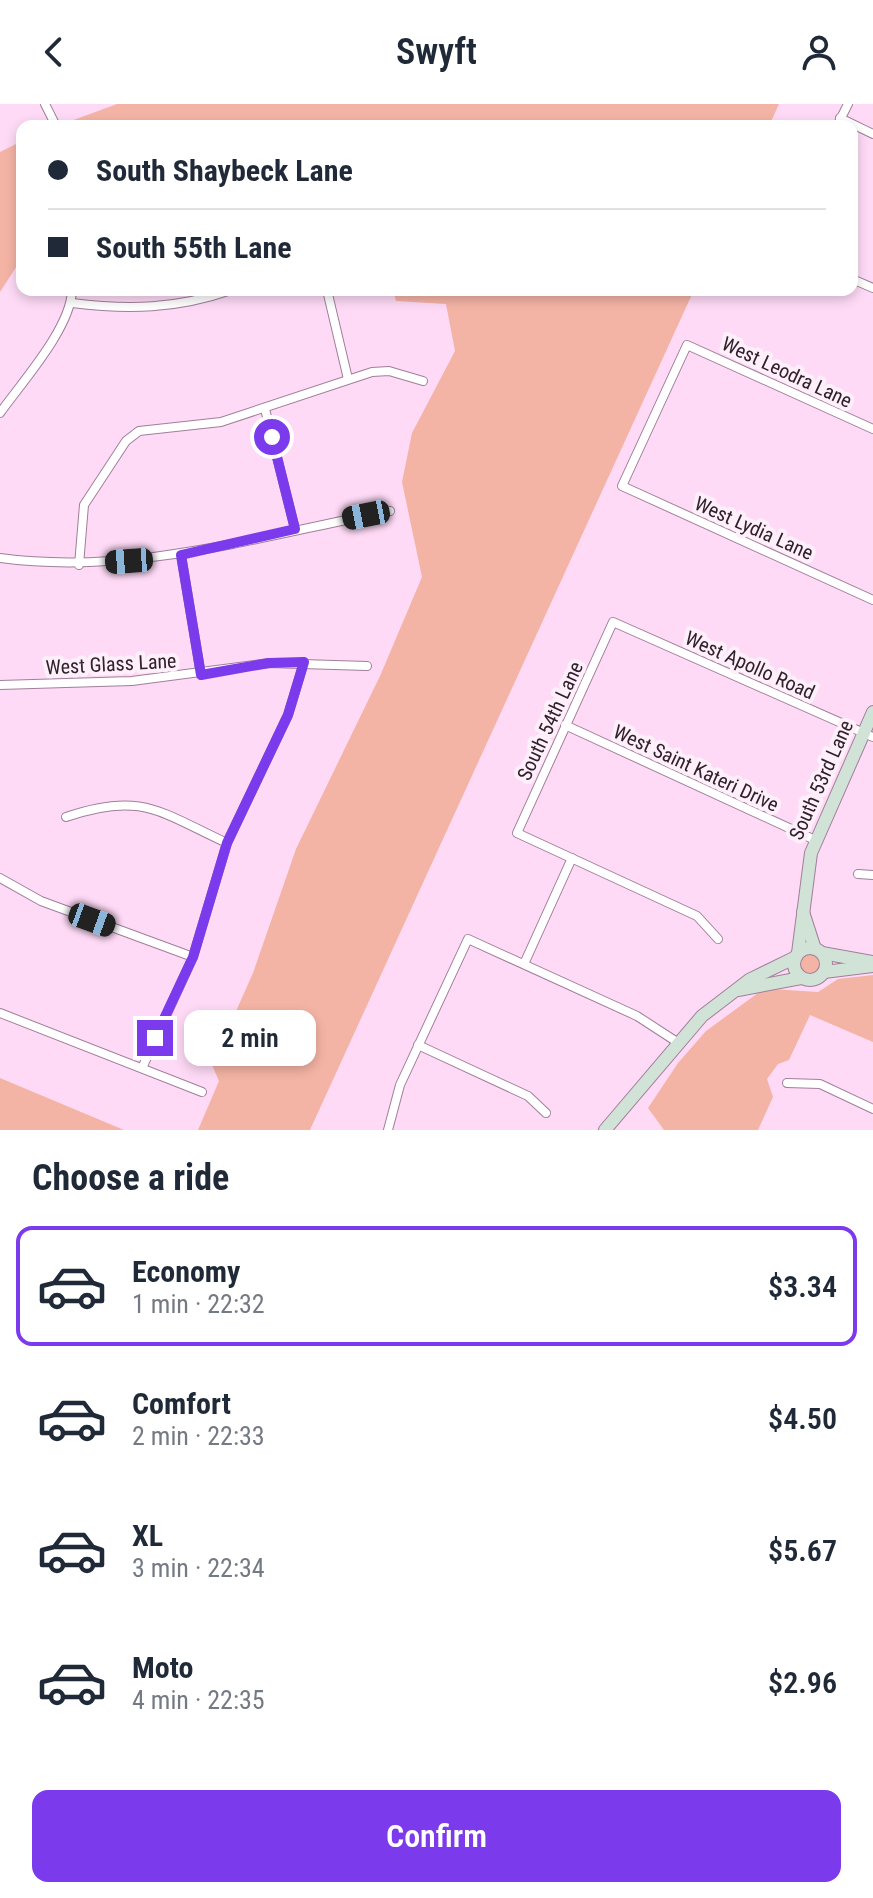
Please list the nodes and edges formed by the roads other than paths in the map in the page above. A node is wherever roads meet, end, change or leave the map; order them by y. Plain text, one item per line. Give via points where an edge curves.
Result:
1 (72, 296) edge
2 (209, 296) edge
3 (328, 296) edge
4 (72, 303) junction
5 (348, 379) junction
6 (423, 381) dead end
7 (265, 409) junction
8 (0, 413) edge
9 (873, 429) edge
10 (622, 486) joint
11 (390, 511) dead end
12 (295, 529) junction
13 (181, 555) junction
14 (0, 558) edge
15 (79, 565) junction
16 (873, 600) edge
17 (613, 622) joint
18 (304, 662) junction
19 (367, 666) dead end
20 (201, 675) junction
21 (0, 685) edge
22 (873, 712) edge
23 (565, 725) junction
24 (868, 735) edge
25 (66, 817) dead end
26 (815, 840) junction
27 (227, 843) junction
28 (572, 858) junction
29 (858, 874) dead end
30 (873, 875) edge
31 (0, 878) edge
32 (803, 912) junction
33 (718, 939) dead end
34 (818, 951) junction
35 (797, 955) junction
36 (193, 957) junction
37 (524, 964) junction
38 (873, 964) edge
39 (824, 972) junction
40 (801, 978) junction
41 (738, 990) junction
42 (0, 1013) edge
43 (677, 1042) junction
44 (418, 1045) junction
45 (143, 1066) junction
46 (787, 1083) dead end
47 (202, 1092) dead end
48 (873, 1109) edge
49 (546, 1113) dead end
50 (388, 1130) edge
51 (605, 1130) edge

1 - 4 street
2 - 4 street via 144,309
3 - 5 street
4 - 8 street
5 - 6 street via 389,371
5 - 7 street
7 - 12 street
7 - 15 street via 221,422 149,429 126,441 84,505
9 - 10 street, West Leodra Lane via 687,345
10 - 16 street, West Lydia Lane
11 - 12 street
12 - 13 street
13 - 15 street
13 - 20 street
14 - 15 street
17 - 23 street, South 54th Lane
17 - 24 street, West Apollo Road
18 - 19 street, West Glass Lane
18 - 20 street, West Glass Lane
18 - 27 street via 288,715
20 - 21 street, West Glass Lane
22 - 24 street, South 53rd Lane
23 - 26 street, West Saint Kateri Drive
23 - 28 street, South 54th Lane via 517,833
24 - 26 street, South 53rd Lane
25 - 27 street via 102,805 132,804 155,809
26 - 32 street, South 53rd Lane
27 - 36 street
28 - 33 street via 697,916
28 - 37 street
29 - 30 street
31 - 36 street via 41,901
32 - 34 street, South 53rd Lane
32 - 35 street, South 53rd Lane
34 - 35 street
34 - 38 street
34 - 39 street, South 53rd Lane via 826,962
35 - 40 street, South 53rd Lane via 794,966
35 - 41 street
36 - 45 street
37 - 43 street via 637,1016
37 - 44 street via 468,939
38 - 39 street
39 - 40 street via 814,980
40 - 41 street
41 - 43 street
42 - 45 street
43 - 51 street
44 - 49 street via 528,1096
44 - 50 street
45 - 47 street
46 - 48 street via 820,1084

